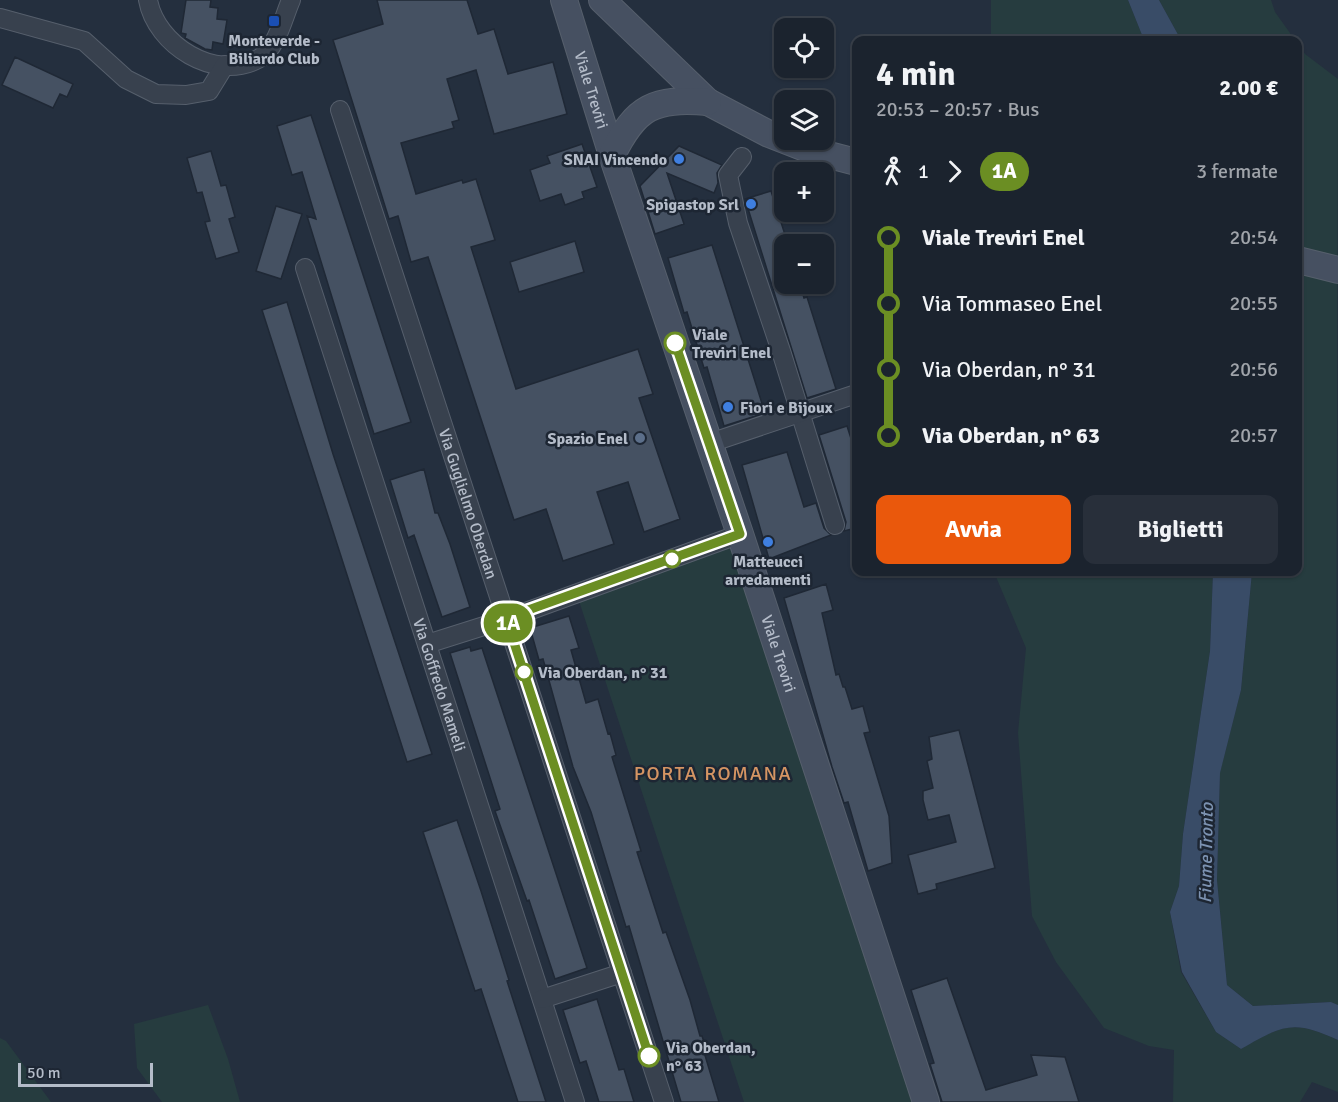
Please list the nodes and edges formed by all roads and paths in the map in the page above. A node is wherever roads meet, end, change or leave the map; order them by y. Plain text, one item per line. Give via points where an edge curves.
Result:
1 (148, 0) edge
2 (291, 0) edge
3 (564, 0) edge
4 (602, 0) edge
5 (0, 18) edge
6 (225, 65) junction
7 (708, 102) junction
8 (340, 110) dead end
9 (612, 155) junction
10 (742, 157) dead end
11 (852, 161) edge
12 (1302, 261) edge
13 (305, 268) dead end
14 (1338, 270) edge
15 (852, 395) edge
16 (800, 413) junction
17 (710, 443) junction
18 (835, 525) dead end
19 (740, 534) junction
20 (506, 618) junction
21 (427, 644) junction
22 (622, 973) junction
23 (542, 999) junction
24 (575, 1102) edge
25 (664, 1102) edge
26 (926, 1102) edge

1 - 6 street via 150,13 172,40 198,61
2 - 6 street via 273,44 259,59
3 - 9 street, Viale Treviri
4 - 7 street
5 - 6 street via 84,40 126,79 156,94 209,91
7 - 9 street via 665,102 648,108 631,124
7 - 11 street via 769,134
8 - 20 street, Via Guglielmo Oberdan
9 - 17 street, Viale Treviri
10 - 16 street via 728,175 738,223
12 - 14 street
13 - 21 street, Via Goffredo Mameli
15 - 16 street
16 - 17 street
16 - 18 street
17 - 19 street, Viale Treviri
19 - 20 street
19 - 26 street, Viale Treviri
20 - 21 street
20 - 22 street, Via Guglielmo Oberdan
21 - 23 street, Via Goffredo Mameli
22 - 23 street
22 - 25 street, Via Guglielmo Oberdan
23 - 24 street, Via Goffredo Mameli

